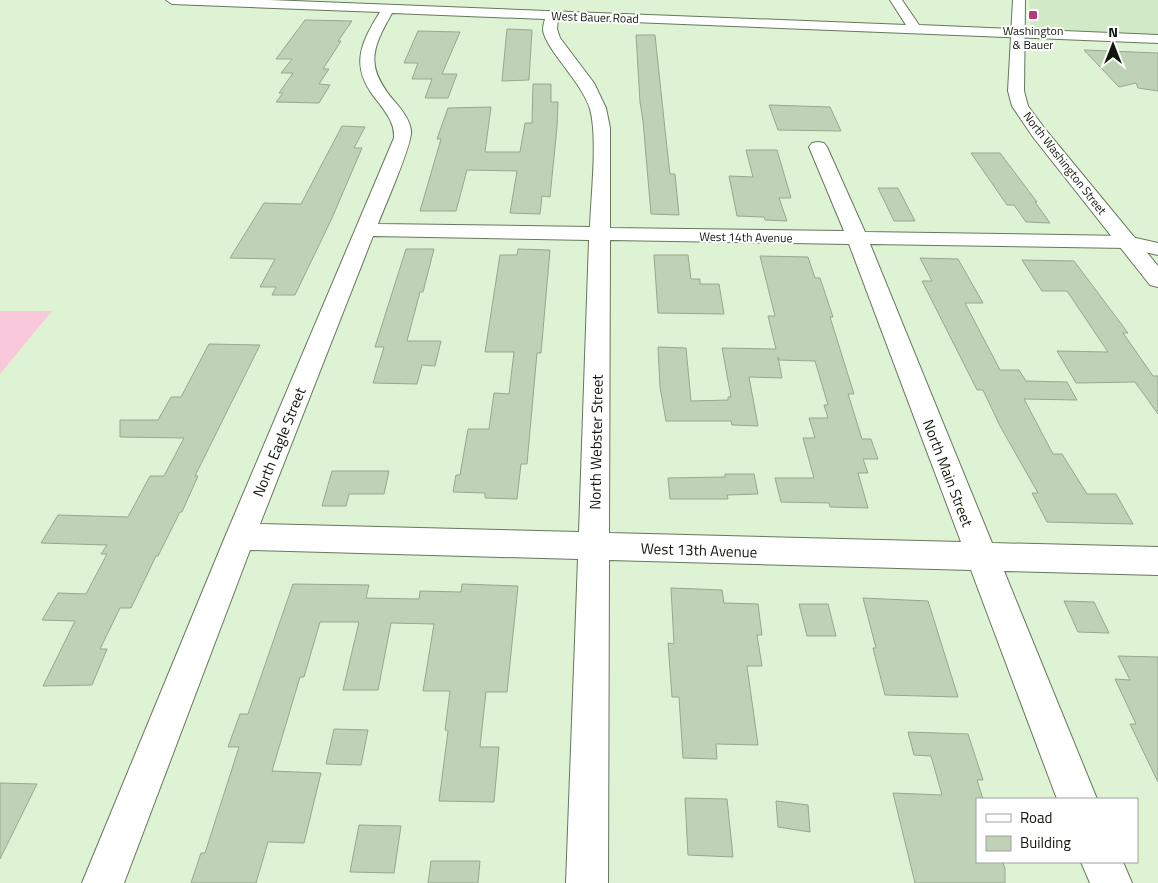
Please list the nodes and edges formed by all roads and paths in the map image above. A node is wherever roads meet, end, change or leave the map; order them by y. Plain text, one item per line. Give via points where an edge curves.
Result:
1 (172, 0) edge
2 (896, 0) edge
3 (1019, 0) edge
4 (401, 6) edge
5 (742, 7) dead end
6 (552, 15) junction
7 (748, 23) junction
8 (915, 30) junction
9 (1018, 34) junction
10 (1158, 39) edge
11 (818, 147) dead end
12 (366, 230) junction
13 (599, 235) junction
14 (1158, 236) edge
15 (857, 239) junction
16 (1127, 242) junction
17 (1158, 249) edge
18 (1158, 280) edge
19 (240, 537) junction
20 (594, 547) junction
21 (981, 557) junction
22 (1158, 562) edge
23 (1077, 798) edge
24 (1102, 863) edge
25 (102, 883) edge
26 (587, 883) edge
27 (1110, 883) edge

1 - 4 street, West Bauer Road
2 - 8 street
3 - 9 street, North Washington Street
4 - 6 street, West Bauer Road
4 - 12 street, North Eagle Street via 373,34 367,52 366,67 374,86 390,105 404,130
5 - 7 street
6 - 7 street, West Bauer Road
6 - 13 street, North Webster Street via 550,29 553,39 586,83 600,118
7 - 8 street, West Bauer Road
8 - 9 street, West Bauer Road
9 - 10 street, West Bauer Road
9 - 16 street, North Washington Street via 1016,91 1020,106 1038,133
11 - 15 street, North Main Street
12 - 13 street, West 14th Avenue
12 - 19 street, North Eagle Street
13 - 15 street, West 14th Avenue
13 - 20 street, North Webster Street
14 - 16 street
15 - 16 street, West 14th Avenue
15 - 21 street, North Main Street
16 - 17 street
16 - 18 street, North Washington Street
19 - 20 street, West 13th Avenue
19 - 25 street, North Eagle Street
20 - 21 street, West 13th Avenue
20 - 26 street, North Webster Street
21 - 22 street, West 13th Avenue
21 - 23 street, North Main Street
24 - 27 street

